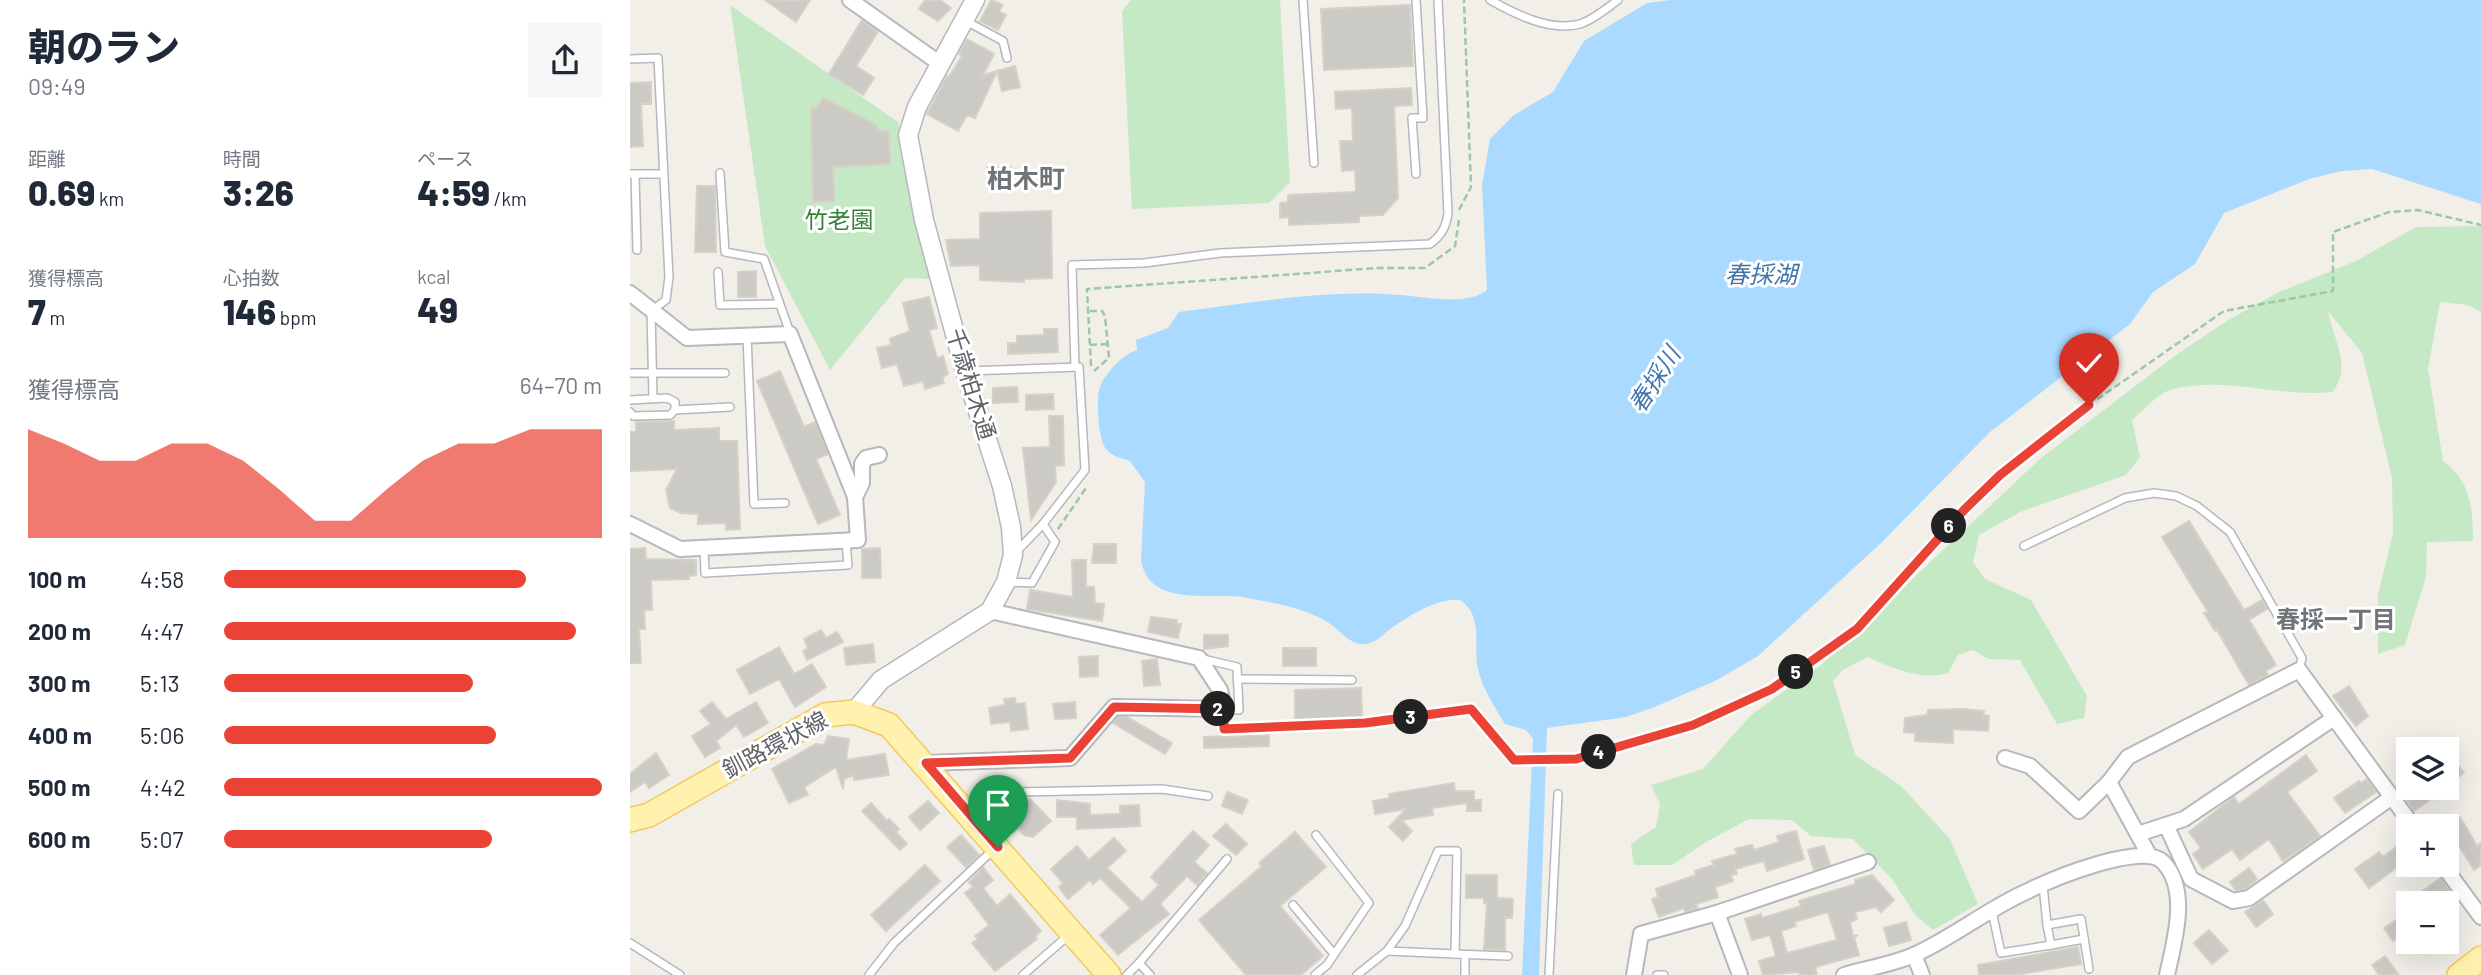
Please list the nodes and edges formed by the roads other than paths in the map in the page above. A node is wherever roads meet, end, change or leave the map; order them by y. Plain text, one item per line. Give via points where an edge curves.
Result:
1 (850, 0) edge
2 (975, 0) edge
3 (1303, 0) edge
4 (1416, 0) edge
5 (1438, 0) edge
6 (1490, 0) edge
7 (1618, 0) edge
8 (964, 19) junction
9 (1007, 58) dead end
10 (630, 59) edge
11 (939, 63) junction
12 (1314, 163) dead end
13 (720, 173) dead end
14 (633, 174) edge
15 (662, 174) junction
16 (1416, 174) dead end
17 (638, 250) dead end
18 (718, 272) dead end
19 (630, 293) edge
20 (779, 304) junction
21 (651, 311) junction
22 (790, 334) junction
23 (747, 337) junction
24 (1075, 367) junction
25 (965, 371) junction
26 (630, 373) edge
27 (652, 373) junction
28 (725, 373) dead end
29 (653, 398) junction
30 (630, 400) edge
31 (730, 407) dead end
32 (675, 410) junction
33 (630, 412) edge
34 (879, 455) dead end
35 (855, 497) junction
36 (785, 503) dead end
37 (630, 524) edge
38 (1043, 524) junction
39 (846, 540) junction
40 (2024, 546) dead end
41 (704, 548) junction
42 (1013, 555) junction
43 (1006, 582) junction
44 (990, 611) junction
45 (1199, 658) junction
46 (2299, 670) junction
47 (1237, 679) junction
48 (1352, 680) dead end
49 (1224, 709) junction
50 (854, 712) junction
51 (2334, 718) junction
52 (2005, 758) dead end
53 (926, 763) junction
54 (2109, 782) junction
55 (1558, 794) dead end
56 (1208, 796) dead end
57 (2392, 797) junction
58 (2404, 814) edge
59 (630, 820) edge
60 (977, 824) junction
61 (2166, 825) junction
62 (2138, 834) junction
63 (1316, 835) dead end
64 (998, 847) junction
65 (2148, 853) junction
66 (1227, 859) dead end
67 (1868, 862) dead end
68 (2452, 877) edge
69 (2043, 884) junction
70 (1293, 905) dead end
71 (1992, 911) junction
72 (1717, 913) junction
73 (2481, 917) edge
74 (2047, 925) junction
75 (1072, 932) junction
76 (2084, 939) junction
77 (630, 943) edge
78 (2051, 945) junction
79 (1387, 951) junction
80 (1334, 954) junction
81 (1455, 954) junction
82 (1465, 955) junction
83 (1914, 955) junction
84 (1507, 956) dead end
85 (1139, 963) junction
86 (2089, 969) dead end
87 (680, 975) edge
88 (869, 975) edge
89 (1023, 975) edge
90 (1109, 975) edge
91 (1127, 975) edge
92 (1150, 975) edge
93 (1315, 975) edge
94 (1357, 975) edge
95 (1465, 975) edge
96 (1549, 975) edge
97 (1634, 975) edge
98 (1657, 975) edge
99 (1664, 975) edge
100 (1740, 975) edge
101 (1844, 975) edge
102 (1922, 975) edge
103 (2167, 975) edge

1 - 11 street
2 - 8 street, 千歳柏木通
3 - 12 lane
4 - 16 lane via 1423,118 1412,118
5 - 24 lane via 1448,213 1439,238 1430,244 1072,265
6 - 7 lane via 1536,21 1561,25 1581,24
8 - 9 lane via 1003,41
8 - 11 street, 千歳柏木通
10 - 15 lane via 658,58
11 - 25 street, 千歳柏木通 via 908,135 924,220
13 - 20 lane via 725,252 764,259
14 - 15 lane
14 - 17 lane
15 - 21 lane via 670,277 666,300
18 - 20 lane via 720,305
19 - 21 street
20 - 22 lane
21 - 23 street via 687,338
21 - 27 lane
22 - 23 street
22 - 35 street
23 - 36 lane via 754,504
24 - 25 lane
24 - 38 lane via 1079,367 1085,470
25 - 42 street, 千歳柏木通 via 1002,486
26 - 27 lane
27 - 28 lane
27 - 29 lane
29 - 30 lane
29 - 32 lane via 675,402
31 - 32 lane
32 - 33 lane via 670,415 634,416
34 - 35 street via 862,464 862,483
35 - 39 street via 858,540
37 - 41 street via 680,549
38 - 42 lane
38 - 43 lane via 1055,542 1032,583
39 - 41 street
39 - 41 lane via 848,565 705,573
40 - 46 lane via 2125,498 2154,493 2176,496 2230,532 2302,658
42 - 43 street, 千歳柏木通
43 - 44 street, 千歳柏木通
44 - 45 street
44 - 50 street, 千歳柏木通 via 881,680
45 - 47 lane via 1237,667
45 - 49 street via 1220,690
46 - 51 street
46 - 54 street via 2127,757
47 - 48 lane
47 - 49 lane via 1239,710
49 - 53 street via 1114,707 1070,758
50 - 53 main road, 釧路環状線 via 890,725
50 - 59 main road, 釧路環状線 via 825,715 649,815
51 - 57 street
51 - 61 street via 2184,819
52 - 54 street via 2030,766 2079,811
53 - 60 main road, 釧路環状線
54 - 62 street
55 - 96 lane
56 - 60 lane via 1162,789 1019,792
57 - 58 street
57 - 61 street via 2249,898 2233,901 2191,879
60 - 64 main road, 釧路環状線
61 - 62 street
62 - 65 street
63 - 80 lane via 1369,902
64 - 75 main road, 釧路環状線
64 - 88 lane via 894,943
65 - 69 street via 2132,854
65 - 103 street via 2162,860 2174,878 2178,901
66 - 85 lane
67 - 72 street
68 - 73 street
69 - 71 street
69 - 74 lane
70 - 80 lane
71 - 78 lane via 2001,953
71 - 83 street
72 - 97 street via 1641,934
72 - 100 street
74 - 76 lane via 2081,919
74 - 78 lane
75 - 89 lane
75 - 90 main road, 釧路環状線
76 - 78 lane
76 - 86 lane
77 - 87 lane
79 - 81 lane
79 - 81 lane via 1405,926 1438,851 1457,851
79 - 94 lane
80 - 93 lane
81 - 82 lane
82 - 84 lane
82 - 95 lane
83 - 101 street
83 - 102 street
85 - 91 lane
85 - 92 lane
98 - 99 lane

